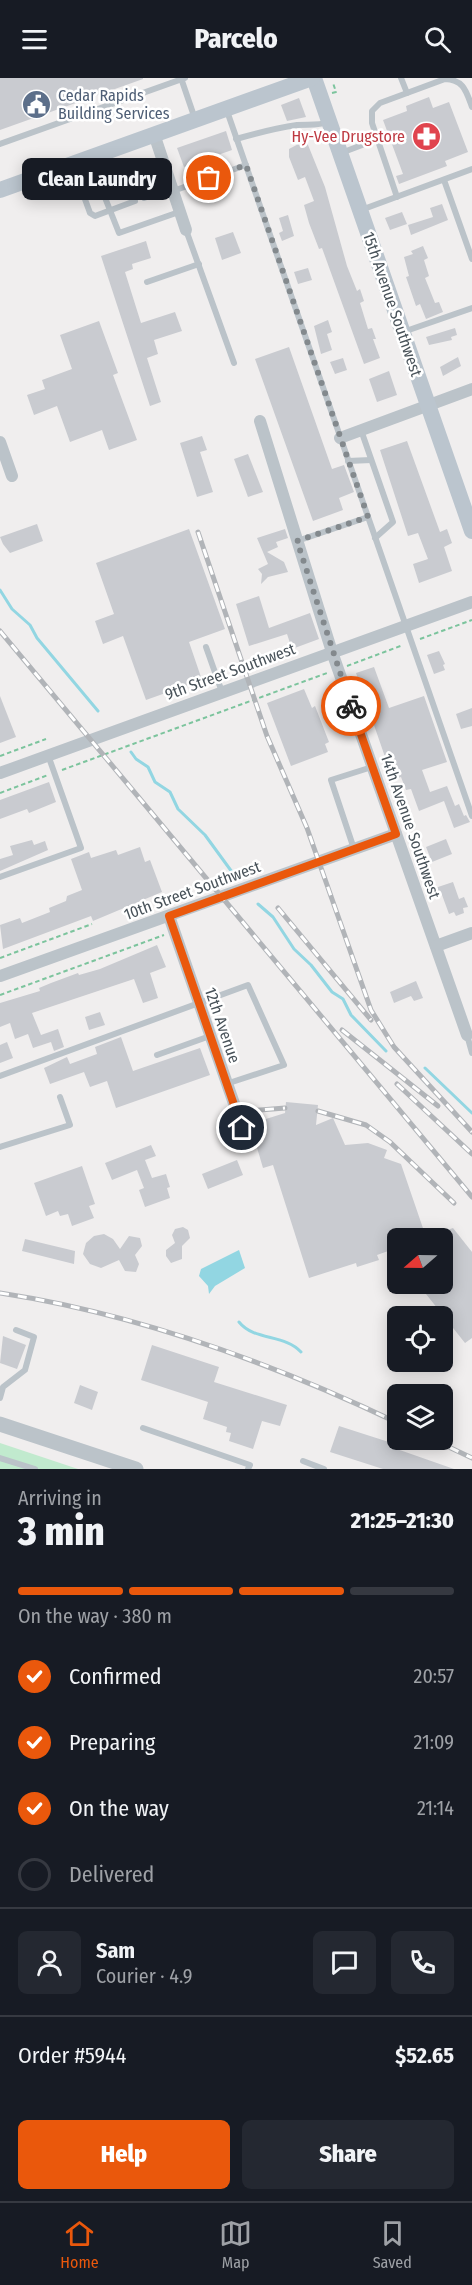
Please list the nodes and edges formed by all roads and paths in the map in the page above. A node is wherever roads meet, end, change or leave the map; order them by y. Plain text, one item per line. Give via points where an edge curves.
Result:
1 (182, 78) edge
2 (313, 78) edge
3 (401, 78) edge
4 (333, 83) dead end
5 (406, 93) junction
6 (330, 94) dead end
7 (472, 107) edge
8 (226, 108) junction
9 (196, 119) junction
10 (329, 122) junction
11 (154, 134) junction
12 (236, 139) junction
13 (378, 139) junction
14 (0, 144) edge
15 (340, 153) junction
16 (83, 160) junction
17 (246, 165) junction
18 (472, 169) edge
19 (90, 177) junction
20 (444, 180) junction
21 (0, 190) edge
22 (173, 190) junction
23 (397, 197) junction
24 (144, 198) dead end
25 (135, 201) dead end
26 (110, 210) junction
27 (180, 211) junction
28 (360, 211) junction
29 (186, 230) joint
30 (472, 259) edge
31 (199, 264) junction
32 (147, 282) dead end
33 (472, 308) edge
34 (403, 333) junction
35 (234, 363) dead end
36 (472, 389) edge
37 (428, 405) junction
38 (260, 421) dead end
39 (361, 430) junction
40 (340, 438) junction
41 (0, 442) edge
42 (371, 460) junction
43 (348, 461) junction
44 (12, 476) dead end
45 (368, 517) junction
46 (472, 531) edge
47 (375, 538) junction
48 (297, 541) junction
49 (472, 602) edge
50 (406, 626) junction
51 (206, 647) dead end
52 (332, 652) junction
53 (330, 672) dead end
54 (222, 692) junction
55 (46, 739) dead end
56 (48, 755) junction
57 (0, 756) edge
58 (372, 767) junction
59 (0, 773) edge
60 (54, 773) junction
61 (0, 793) edge
62 (472, 816) edge
63 (396, 834) junction
64 (354, 849) junction
65 (0, 877) edge
66 (169, 916) junction
67 (92, 924) dead end
68 (472, 933) edge
69 (165, 934) dead end
70 (436, 946) junction
71 (0, 958) edge
72 (0, 976) edge
73 (0, 994) edge
74 (198, 1002) junction
75 (467, 1035) joint
76 (210, 1036) junction
77 (472, 1053) edge
78 (157, 1054) dead end
79 (0, 1076) edge
80 (226, 1084) junction
81 (60, 1096) dead end
82 (248, 1144) dead end
83 (0, 1147) edge
84 (16, 1330) dead end
85 (0, 1398) edge
86 (0, 1424) edge
87 (143, 1428) dead end
88 (0, 1458) edge
89 (303, 1461) dead end
90 (35, 1469) edge
91 (136, 1469) edge
92 (248, 1469) edge
93 (324, 1469) edge

1 - 9 lane
1 - 14 lane
2 - 8 main road
2 - 10 main road, 15th Avenue Southwest
3 - 5 lane
4 - 6 path via 336,92
5 - 7 lane via 454,79 465,86
5 - 13 lane via 380,103 372,111
8 - 9 main road
8 - 12 lane
9 - 11 main road
10 - 12 lane via 316,127 306,124 271,129
10 - 15 main road, 15th Avenue Southwest
11 - 16 main road
11 - 22 street
12 - 17 lane
13 - 15 lane
13 - 23 lane
15 - 28 main road, 15th Avenue Southwest
16 - 19 lane
16 - 21 main road
17 - 22 lane
17 - 40 lane
18 - 20 lane
19 - 26 lane via 98,180
19 - 26 lane via 82,191 90,213 95,216
20 - 23 lane
20 - 30 lane
22 - 24 lane
22 - 27 street
23 - 28 lane
25 - 26 lane
26 - 27 lane via 119,233
27 - 29 street
28 - 34 main road, 15th Avenue Southwest
29 - 31 lane
31 - 32 lane
31 - 35 lane
33 - 34 lane
34 - 37 main road, 15th Avenue Southwest
36 - 37 street
37 - 39 street
37 - 46 main road, 15th Avenue Southwest
38 - 48 street, 14th Avenue Southwest
39 - 40 street
39 - 42 lane
40 - 43 lane
41 - 44 street
42 - 43 lane
42 - 47 lane via 393,522
43 - 45 lane
45 - 47 lane
45 - 48 lane
47 - 50 lane
48 - 52 street, 14th Avenue Southwest
49 - 50 street, 9th Street Southwest
50 - 52 street, 9th Street Southwest
50 - 62 lane
51 - 54 lane
52 - 54 street, 9th Street Southwest
52 - 58 street, 14th Avenue Southwest
53 - 60 path
54 - 56 street, 9th Street Southwest
55 - 57 path
56 - 59 street, 9th Street Southwest
56 - 60 lane
58 - 63 street, 14th Avenue Southwest
58 - 64 lane via 331,780
60 - 61 path
60 - 65 lane via 81,848
63 - 64 street, 10th Street Southwest
63 - 70 street, 14th Avenue Southwest
64 - 66 street, 10th Street Southwest
66 - 72 street, 10th Street Southwest
66 - 74 street, 12th Avenue
67 - 71 path
68 - 70 street
69 - 73 path
70 - 75 street, 14th Avenue Southwest
74 - 76 street, 12th Avenue
74 - 79 lane
74 - 80 lane via 249,985 284,1065
75 - 77 lane
76 - 78 lane
76 - 80 street, 12th Avenue
80 - 82 street, 12th Avenue
81 - 83 lane via 70,1125
84 - 85 lane via 34,1336 25,1370 3,1387
86 - 91 street
87 - 92 lane via 250,1465
88 - 90 lane
89 - 93 lane

